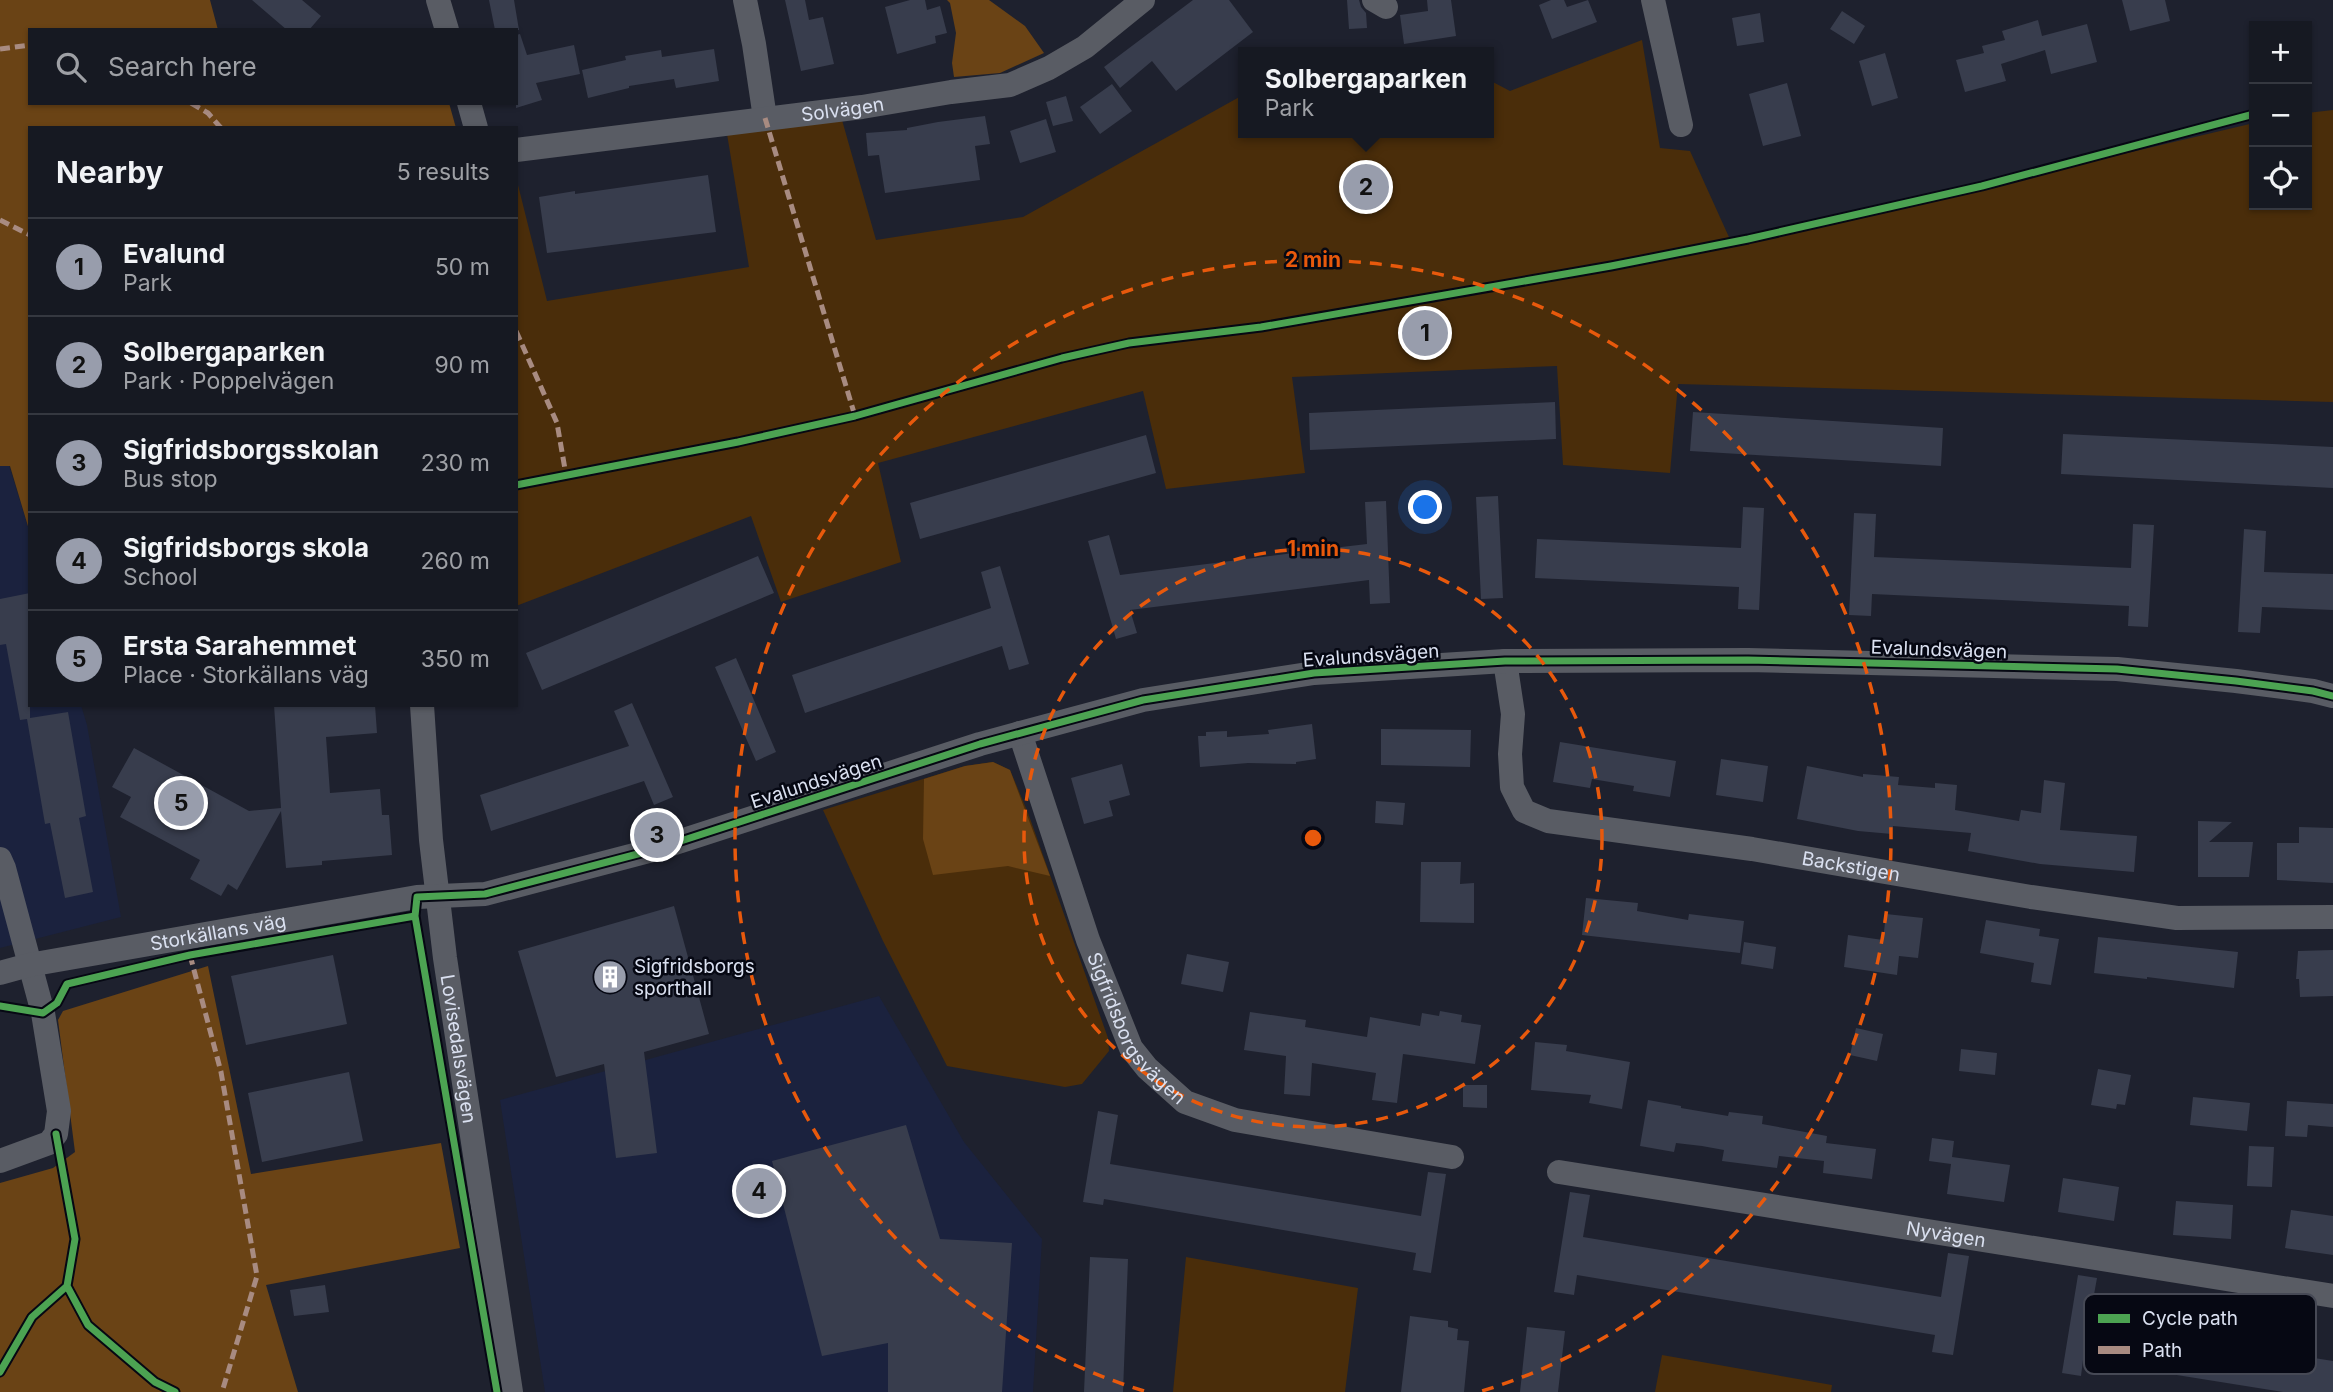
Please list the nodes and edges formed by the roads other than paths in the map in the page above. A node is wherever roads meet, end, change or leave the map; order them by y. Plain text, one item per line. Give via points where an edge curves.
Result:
1 (438, 0) edge
2 (745, 0) edge
3 (1143, 0) edge
4 (1653, 0) edge
5 (446, 28) edge
6 (469, 105) edge
7 (765, 118) junction
8 (1681, 125) dead end
9 (475, 126) edge
10 (518, 150) edge
11 (1505, 661) junction
12 (2333, 696) edge
13 (422, 707) edge
14 (1020, 733) junction
15 (0, 859) edge
16 (439, 897) junction
17 (2333, 916) edge
18 (29, 965) junction
19 (0, 973) edge
20 (1451, 1157) dead end
21 (0, 1161) edge
22 (1559, 1171) dead end
23 (2333, 1296) edge
24 (511, 1392) edge

1 - 5 street
2 - 7 street
3 - 7 street, Solvägen via 1084,47 1010,85
4 - 8 street
6 - 9 street
7 - 10 street, Solvägen
11 - 12 street, Evalundsvägen via 1748,660 2117,669
11 - 14 street, Evalundsvägen via 1314,673 1143,700
11 - 17 street, Backstigen via 1513,714 1512,787 1524,811 1548,821 2177,918
13 - 16 street, Lovisedalsvägen
14 - 16 street, Evalundsvägen via 653,850 485,894
14 - 20 street, Sigfridsborgsvägen via 1092,952 1131,1048 1147,1068 1185,1102 1235,1120
15 - 18 street
16 - 18 street, Storkällans väg via 417,897
16 - 24 street, Lovisedalsvägen via 456,1039
18 - 19 street, Storkällans väg
18 - 21 street via 43,1013 59,1111 56,1134 49,1143
22 - 23 street, Nyvägen

